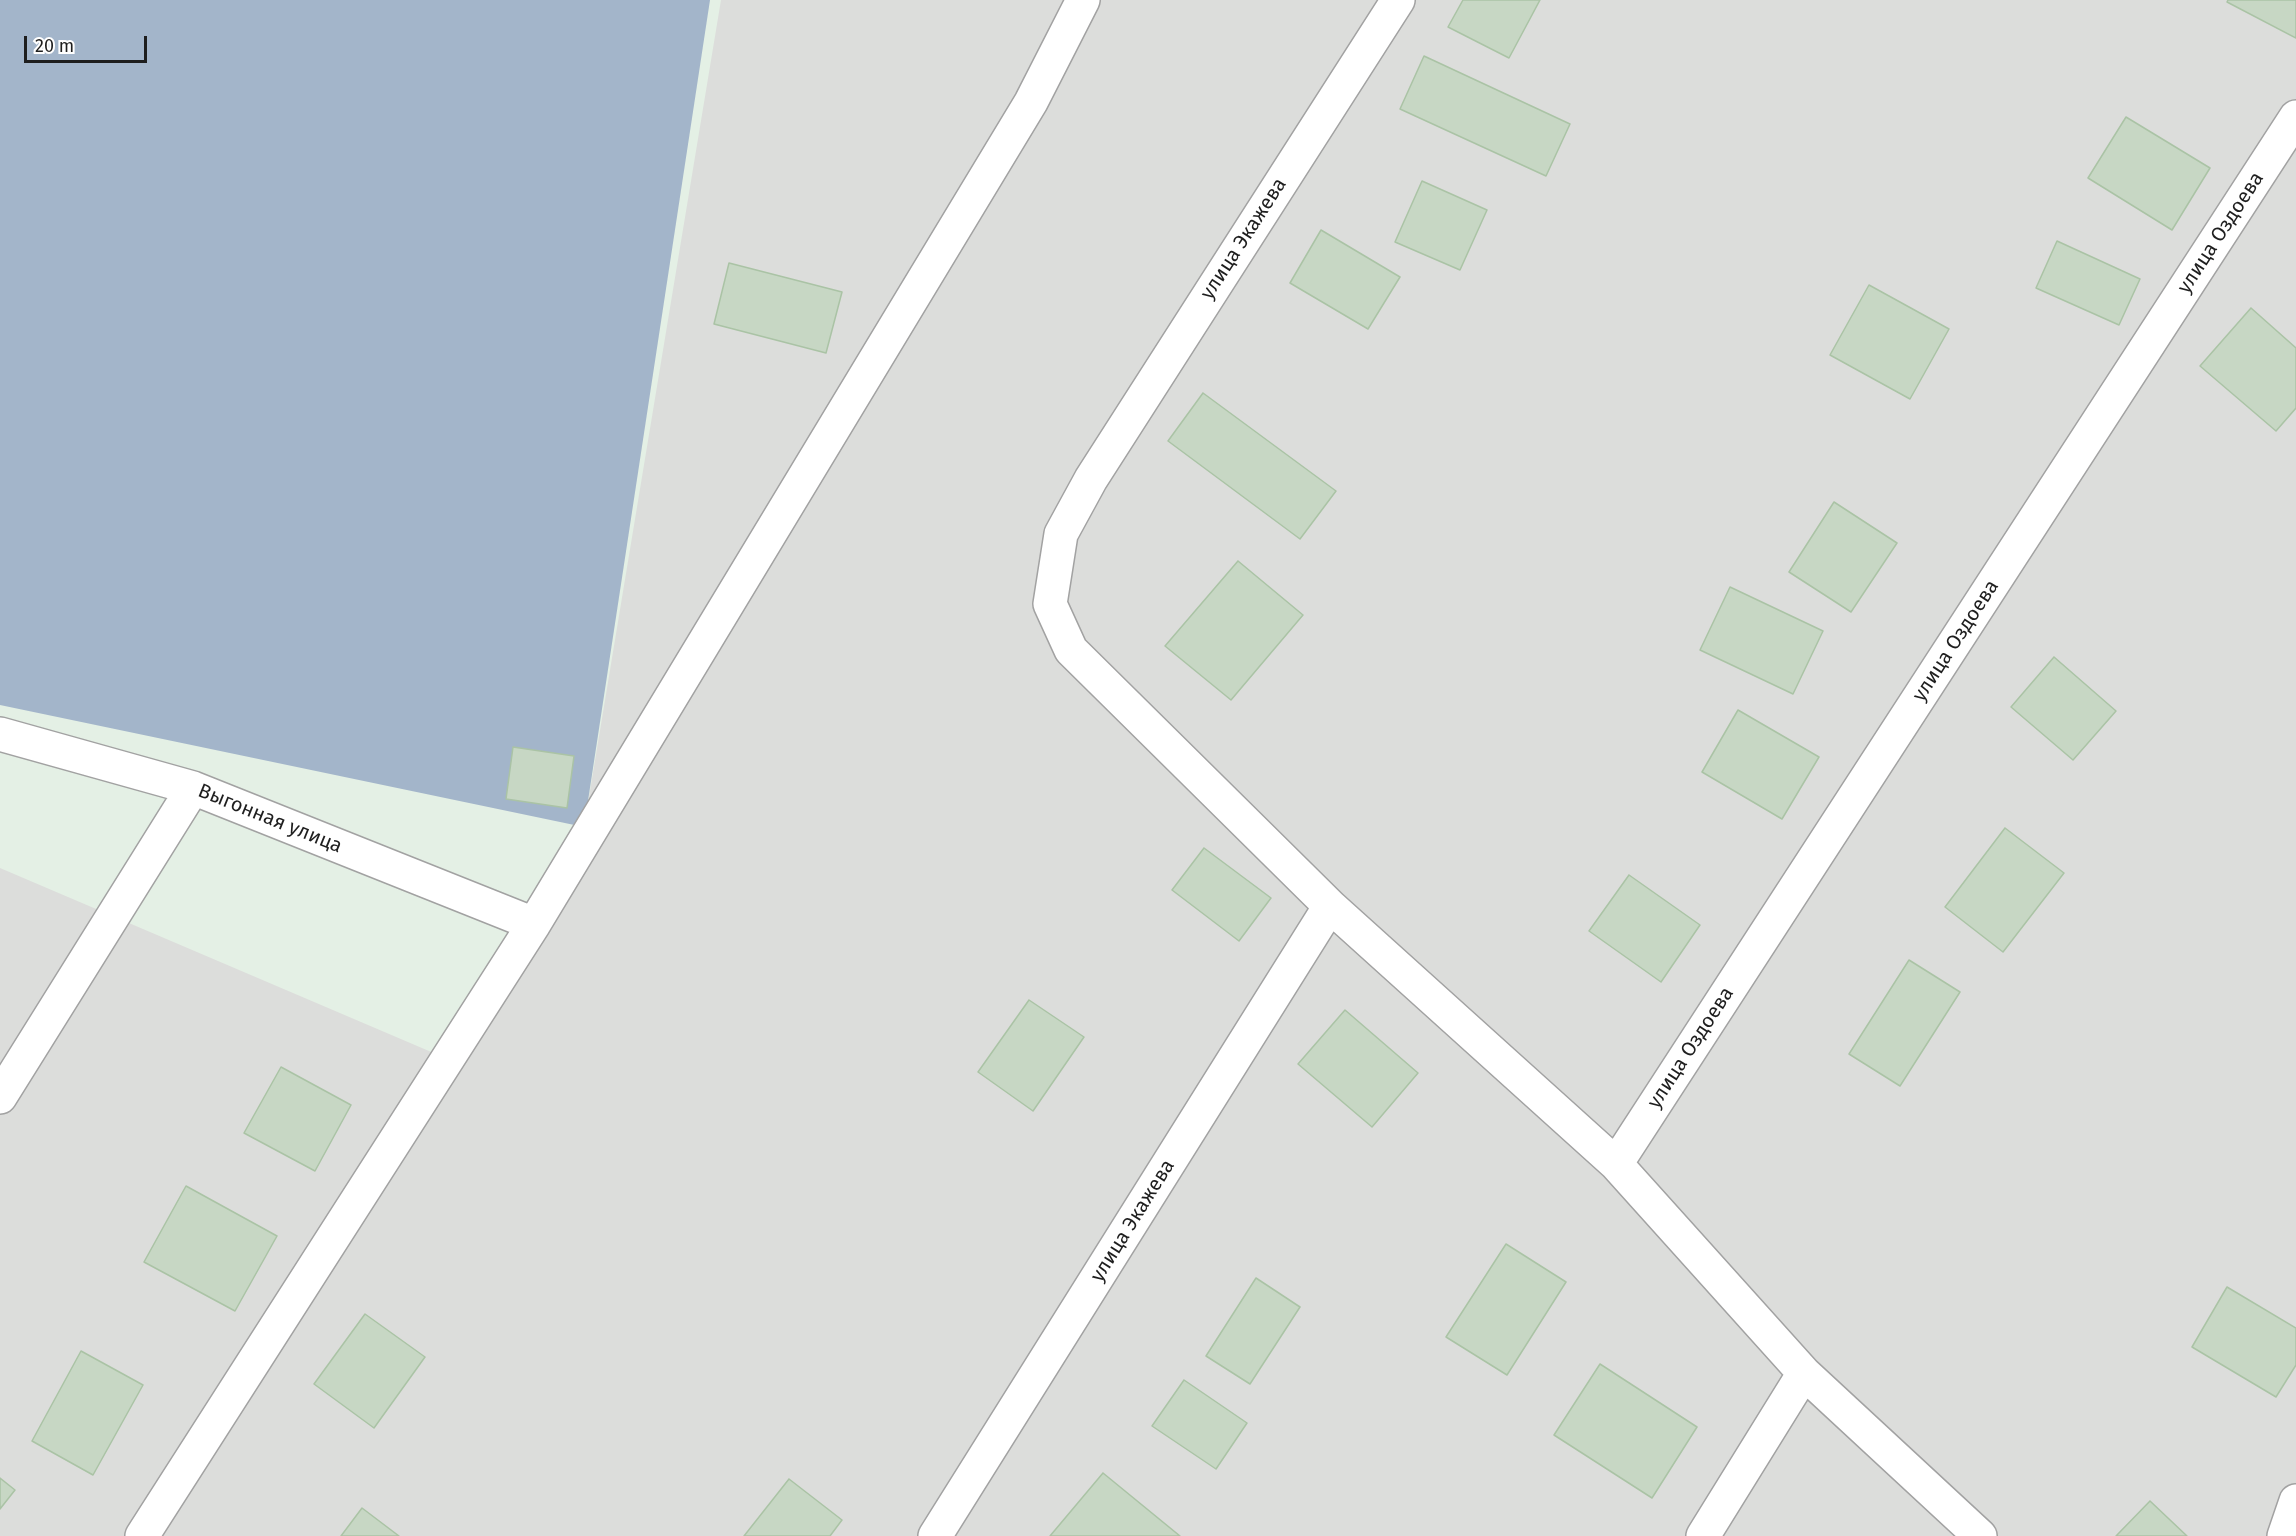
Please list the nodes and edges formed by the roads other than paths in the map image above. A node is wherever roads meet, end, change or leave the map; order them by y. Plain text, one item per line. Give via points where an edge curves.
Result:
1 (1083, 0) edge
2 (1398, 0) edge
3 (2296, 117) edge
4 (0, 734) edge
5 (193, 788) junction
6 (1330, 906) junction
7 (534, 924) junction
8 (0, 1097) edge
9 (1616, 1164) junction
10 (1804, 1373) junction
11 (2296, 1501) edge
12 (142, 1536) edge
13 (935, 1536) edge
14 (1703, 1536) edge
15 (1980, 1536) edge
16 (2284, 1536) edge

1 - 7 street via 1025,112
2 - 6 street, улица Экажева via 1091,479 1061,534 1050,604 1071,650
3 - 9 street, улица Оздоева
4 - 5 street, Выгонная улица
5 - 7 street, Выгонная улица
5 - 8 street
6 - 9 street, улица Экажева
6 - 13 street, улица Экажева
7 - 12 street
9 - 10 street, улица Экажева
10 - 14 street
10 - 15 street, улица Экажева
11 - 16 street

